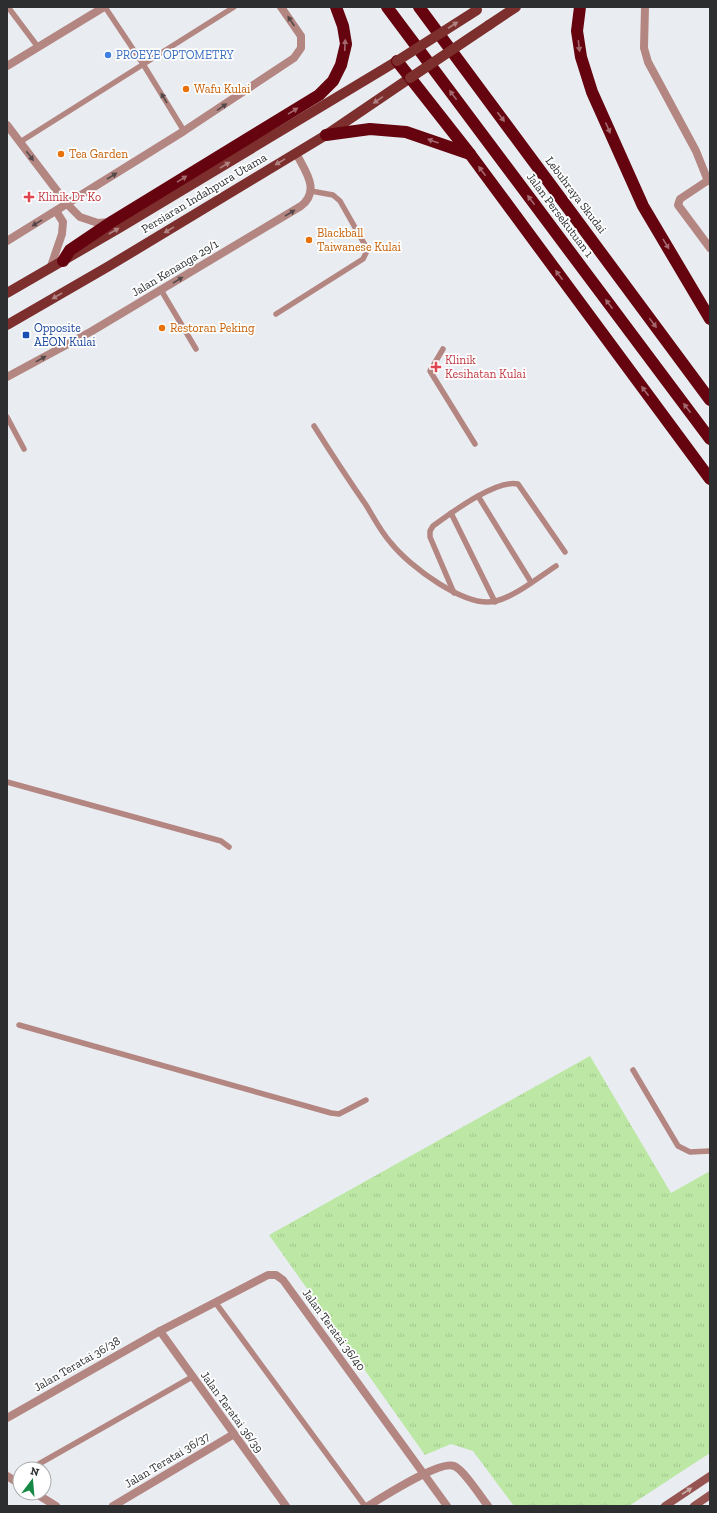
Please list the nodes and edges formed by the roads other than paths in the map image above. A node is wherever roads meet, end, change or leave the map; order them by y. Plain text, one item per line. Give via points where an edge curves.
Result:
1 (8, 7) edge
2 (105, 7) edge
3 (234, 7) edge
4 (281, 7) edge
5 (336, 7) edge
6 (387, 7) edge
7 (419, 7) edge
8 (516, 7) edge
9 (580, 7) edge
10 (645, 7) edge
11 (479, 8) edge
12 (38, 47) junction
13 (397, 62) junction
14 (143, 64) junction
15 (7, 66) edge
16 (410, 78) junction
17 (7, 125) edge
18 (184, 131) junction
19 (326, 135) junction
20 (20, 142) junction
21 (296, 153) junction
22 (470, 154) junction
23 (709, 180) edge
24 (311, 191) junction
25 (67, 204) junction
26 (56, 210) junction
27 (113, 221) junction
28 (7, 241) edge
29 (710, 248) edge
30 (675, 258) junction
31 (63, 261) junction
32 (50, 269) junction
33 (161, 290) junction
34 (7, 293) edge
35 (710, 309) edge
36 (276, 314) dead end
37 (710, 319) edge
38 (7, 325) edge
39 (196, 349) dead end
40 (443, 349) dead end
41 (7, 377) edge
42 (710, 400) edge
43 (7, 417) edge
44 (314, 426) dead end
45 (710, 439) edge
46 (475, 444) dead end
47 (24, 449) dead end
48 (710, 479) edge
49 (478, 496) junction
50 (451, 513) junction
51 (565, 552) dead end
52 (556, 566) dead end
53 (531, 582) junction
54 (454, 593) junction
55 (495, 602) junction
56 (7, 782) edge
57 (229, 847) dead end
58 (19, 1025) dead end
59 (633, 1070) dead end
60 (366, 1100) dead end
61 (710, 1151) edge
62 (215, 1302) junction
63 (160, 1331) junction
64 (192, 1377) junction
65 (7, 1418) edge
66 (234, 1434) junction
67 (44, 1461) edge
68 (424, 1474) junction
69 (710, 1476) edge
70 (710, 1495) edge
71 (113, 1506) edge
72 (286, 1506) edge
73 (367, 1506) edge
74 (447, 1506) edge
75 (488, 1506) edge
76 (665, 1506) edge
77 (694, 1506) edge

1 - 12 lane
2 - 12 street
2 - 14 lane
3 - 14 lane
18 -> 4 street via 298,54 301,36
27 -> 5 highway via 319,95 333,81 341,65 346,44
45 -> 6 highway, Jalan Persekutuan 1
7 -> 42 highway, Lebuhraya Skudai
8 - 16 main road, Persiaran Indahpura Utama, bridge
9 -> 30 highway via 577,31 581,57 592,92 643,206
10 - 23 street via 644,48 648,62
13 -> 11 main road, Persiaran Indahpura Utama, bridge
12 - 15 street
13 - 16 highway
31 -> 13 main road, Persiaran Indahpura Utama
18 -> 14 lane
14 - 20 lane
16 -> 19 main road, Persiaran Indahpura Utama
16 - 22 highway
17 - 20 street
25 -> 18 street
19 - 21 main road, Persiaran Indahpura Utama
22 -> 19 highway via 406,132 370,129
20 -> 25 street
21 - 24 street via 309,179
21 -> 38 main road, Persiaran Indahpura Utama
48 -> 22 highway
23 - 29 street via 680,199 678,205
33 -> 24 street, Jalan Kenanga 29/1 via 301,206
24 - 36 lane via 333,196 340,201 365,245 366,253 363,259
25 - 26 street
25 - 27 street via 80,217 98,223
26 -> 28 street
26 - 32 street via 62,222 62,234
27 - 31 highway via 70,250
30 - 35 street
30 - 37 highway
31 - 32 main road, Persiaran Indahpura Utama
32 - 34 main road, Persiaran Indahpura Utama
33 - 39 lane
41 -> 33 street, Jalan Kenanga 29/1
40 - 46 lane via 430,371
43 - 47 lane
44 - 54 lane via 391,544 431,579
49 - 50 lane
49 - 51 lane via 510,483 518,484
49 - 53 lane
50 - 54 lane via 433,526 430,537
50 - 55 lane
52 - 53 lane
53 - 55 lane
54 - 55 lane via 472,600
56 - 57 lane via 221,841
58 - 60 lane via 331,1114 339,1114
59 - 61 lane via 678,1146 690,1152
62 - 63 street, Jalan Teratai 36/40
62 - 68 street, Jalan Teratai 36/40 via 268,1275 282,1280
62 - 73 lane
63 - 64 street, Jalan Teratai 36/39
63 - 65 street, Jalan Teratai 36/38
64 - 66 street, Jalan Teratai 36/39
64 - 67 lane
66 - 71 street, Jalan Teratai 36/37
66 - 72 street, Jalan Teratai 36/39
68 - 73 street
68 - 74 street, Jalan Teratai 36/40
68 - 75 street via 445,1465 454,1466 461,1471
76 -> 69 street
70 - 77 street

